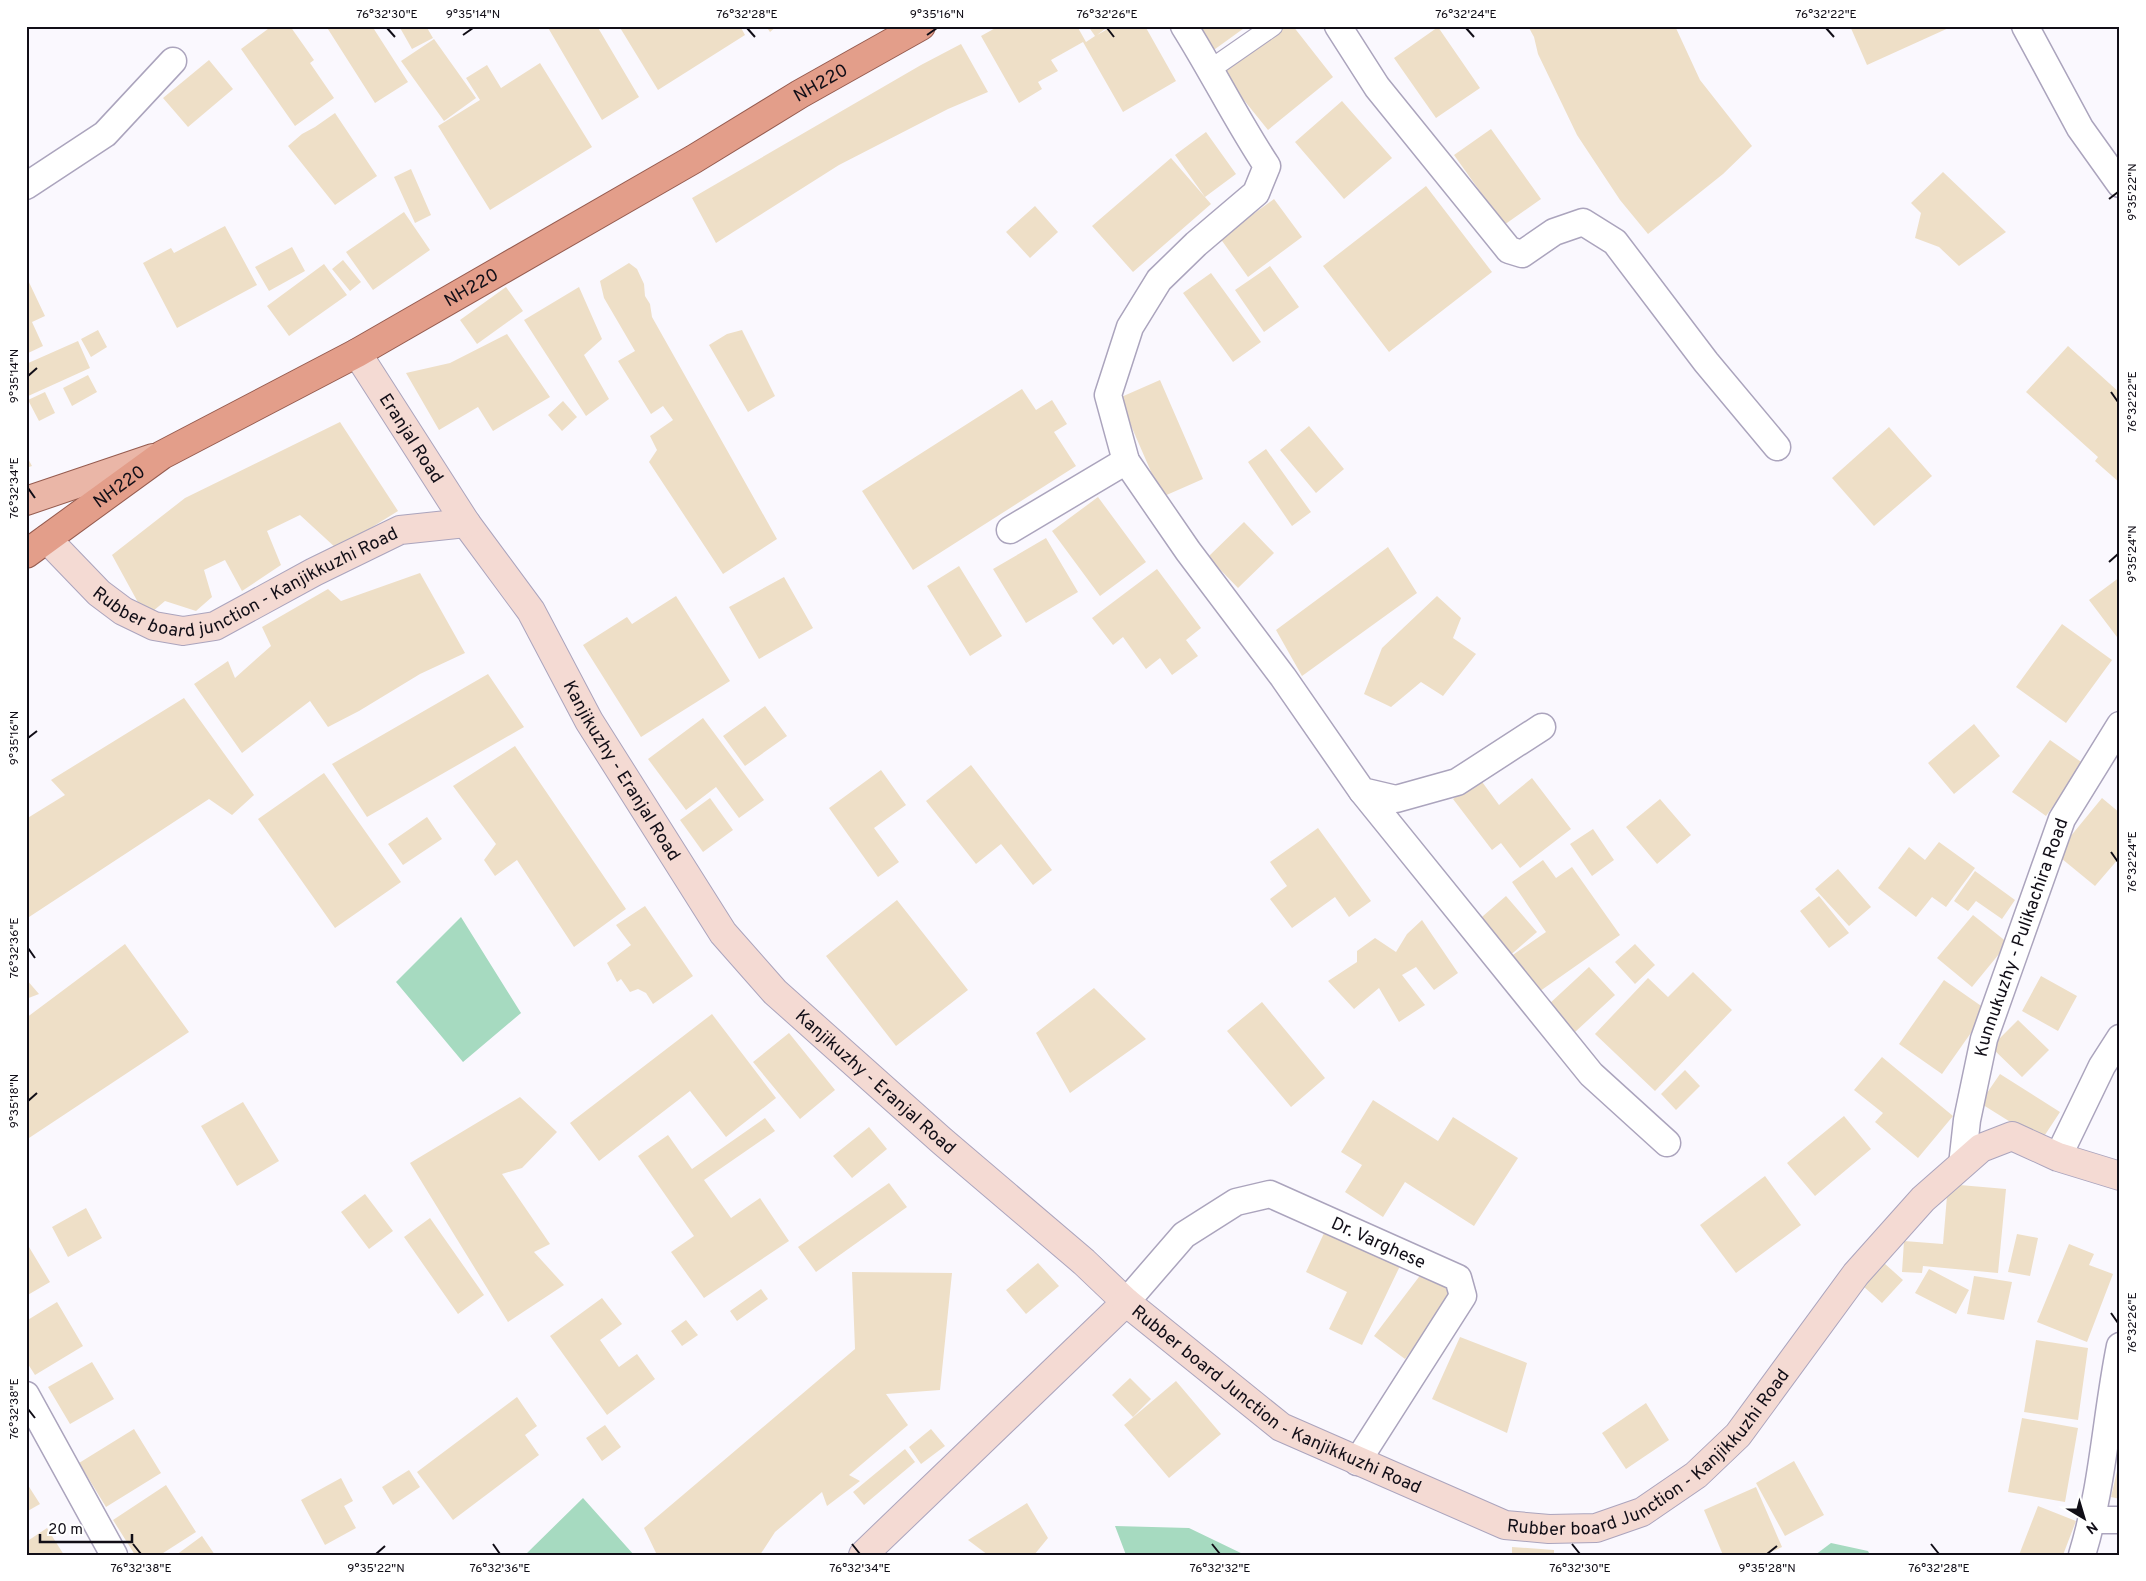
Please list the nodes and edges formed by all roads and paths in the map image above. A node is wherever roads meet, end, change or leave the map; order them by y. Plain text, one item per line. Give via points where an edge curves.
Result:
1 (920, 26) edge
2 (1184, 26) edge
3 (1273, 26) edge
4 (1338, 26) edge
5 (2025, 26) edge
6 (173, 61) dead end
7 (1211, 69) junction
8 (2120, 184) edge
9 (26, 186) edge
10 (357, 353) junction
11 (1777, 447) dead end
12 (162, 455) junction
13 (1126, 460) junction
14 (26, 500) edge
15 (466, 523) junction
16 (1010, 530) dead end
17 (37, 546) edge
18 (2120, 725) edge
19 (1542, 728) dead end
20 (1362, 791) junction
21 (2120, 1038) edge
22 (1667, 1143) dead end
23 (2058, 1158) junction
24 (1962, 1165) junction
25 (2120, 1176) edge
26 (1126, 1302) junction
27 (2120, 1346) edge
28 (26, 1395) edge
29 (1358, 1462) junction
30 (2093, 1520) junction
31 (2120, 1520) edge
32 (114, 1555) edge
33 (863, 1555) edge
34 (2082, 1555) edge

1 - 10 highway, NH220
2 - 7 street
3 - 7 street
4 - 11 street via 1377,87 1509,250 1522,254 1554,232 1583,222 1615,242 1706,362
5 - 8 street via 2080,128
6 - 9 street via 105,134
7 - 13 street via 1266,166 1256,193 1159,280 1130,327 1108,395
10 - 12 highway, NH220
10 - 15 main road, Eranjal Road
12 - 14 main road
12 - 17 highway, NH220
13 - 16 street
13 - 20 street
15 - 17 main road, Rubber board junction - Kanjikkuzhi Road via 400,530 215,626 183,631 154,626 123,611
15 - 26 main road, Kanjikuzhy - Eranjal Road via 531,612 589,721 723,933 775,992
18 - 24 street, Kunnukuzhy - Pulikachira Road via 2062,818 1984,1039 1967,1120
19 - 20 street via 1457,782 1396,799
20 - 22 street via 1591,1074
21 - 23 street via 2102,1066
23 - 24 main road, Rubber board Junction - Kanjikkuzhi Road via 2012,1136 1981,1148
23 - 25 main road, Rubber board Junction - Kanjikkuzhi Road
24 - 29 main road, Rubber board Junction - Kanjikkuzhi Road via 1923,1199 1856,1274 1738,1435 1696,1475 1642,1512 1596,1528 1549,1529 1505,1525
26 - 29 main road, Rubber board Junction - Kanjikkuzhi Road via 1281,1427
26 - 29 street, Dr. Varghese via 1184,1236 1236,1202 1270,1194 1458,1278 1463,1296
26 - 33 main road
27 - 30 street
28 - 32 street
30 - 31 street
30 - 34 street

